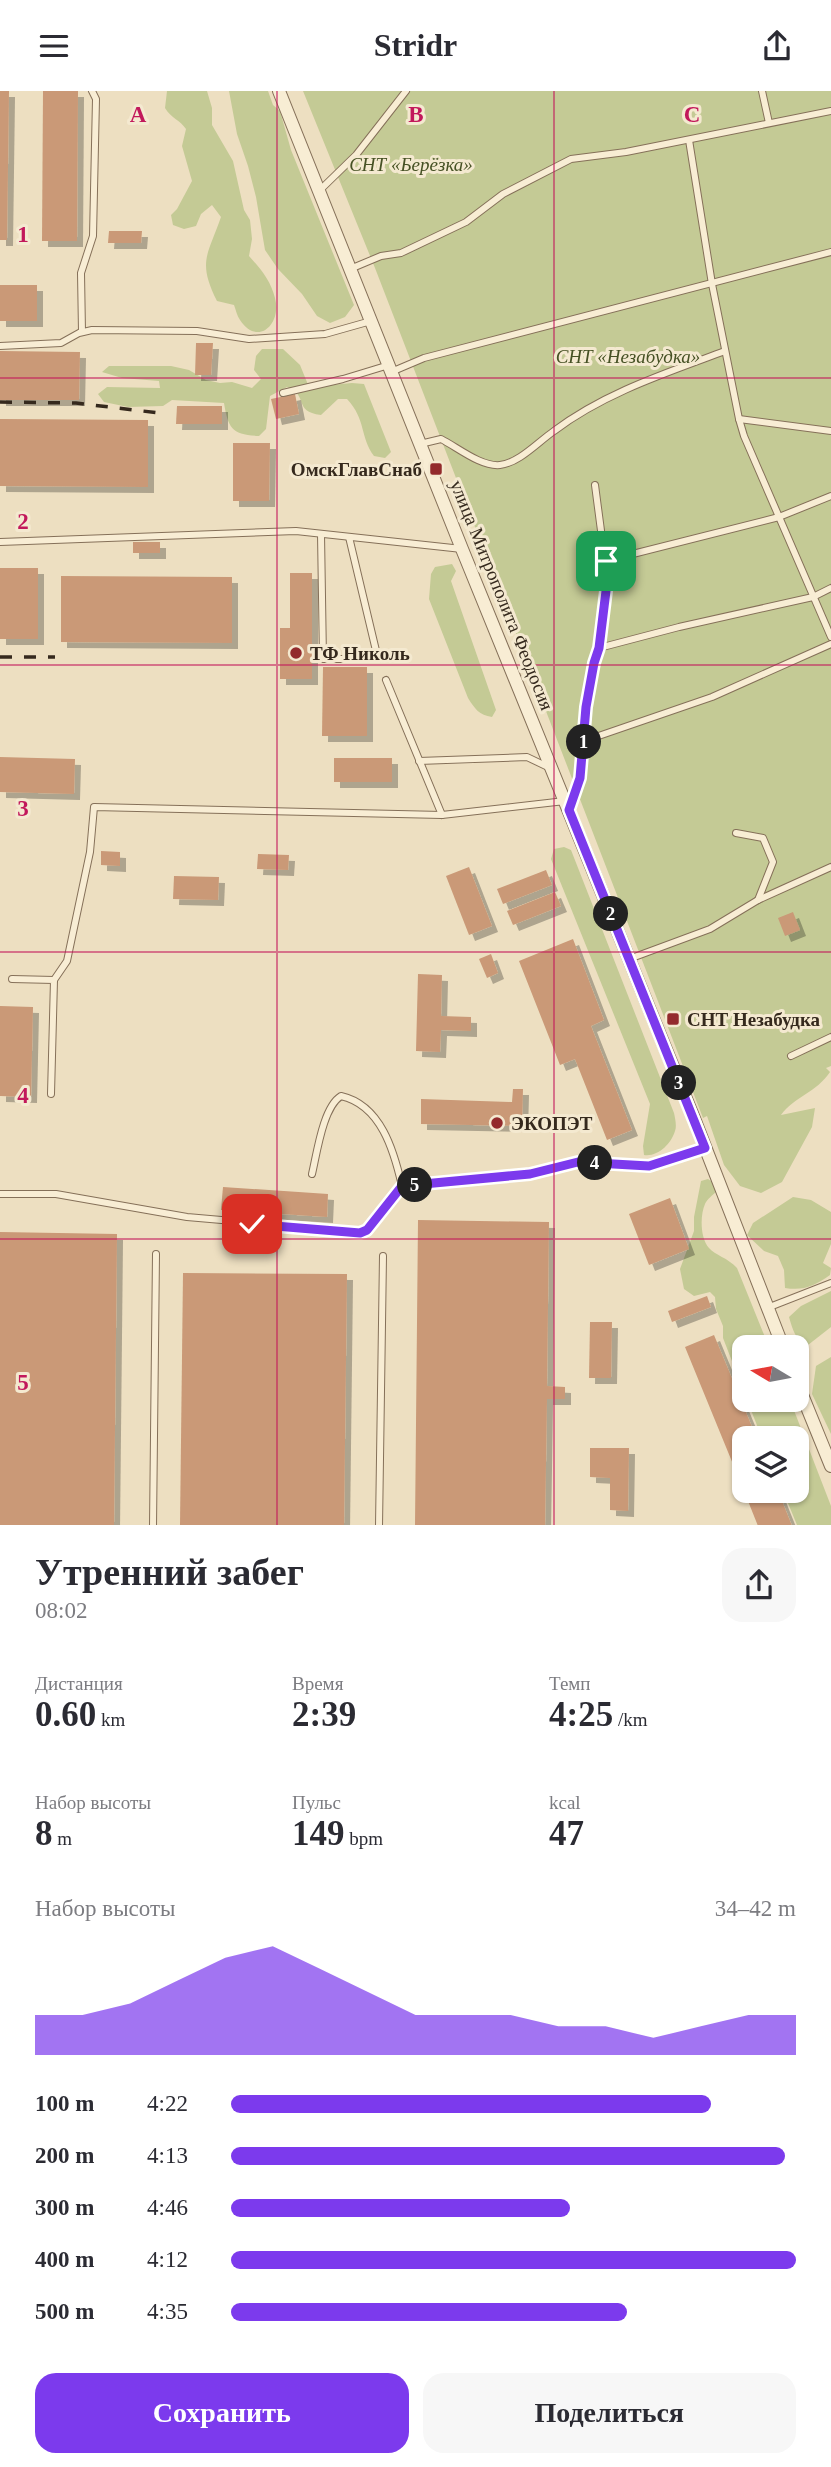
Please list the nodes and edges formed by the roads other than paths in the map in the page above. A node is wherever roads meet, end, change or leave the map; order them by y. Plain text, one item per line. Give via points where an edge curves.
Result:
1 (92, 91) edge
2 (279, 91) edge
3 (405, 91) edge
4 (762, 91) edge
5 (831, 111) edge
6 (769, 123) junction
7 (689, 140) junction
8 (319, 191) junction
9 (831, 252) edge
10 (350, 269) junction
11 (712, 284) junction
12 (371, 321) junction
13 (82, 332) junction
14 (0, 346) edge
15 (725, 351) junction
16 (390, 368) junction
17 (284, 393) dead end
18 (739, 419) junction
19 (831, 431) edge
20 (420, 443) junction
21 (595, 485) dead end
22 (831, 496) edge
23 (779, 517) junction
24 (321, 534) junction
25 (349, 537) junction
26 (0, 542) edge
27 (462, 549) junction
28 (606, 561) junction
29 (831, 588) edge
30 (813, 597) junction
31 (831, 637) edge
32 (831, 644) edge
33 (599, 648) junction
34 (386, 680) dead end
35 (584, 741) junction
36 (419, 761) junction
37 (552, 768) junction
38 (567, 806) junction
39 (442, 815) junction
40 (736, 833) dead end
41 (831, 867) edge
42 (758, 900) junction
43 (629, 959) junction
44 (12, 979) dead end
45 (54, 980) junction
46 (831, 1037) edge
47 (791, 1056) dead end
48 (51, 1094) dead end
49 (705, 1148) junction
50 (312, 1174) dead end
51 (402, 1186) junction
52 (0, 1194) edge
53 (156, 1254) dead end
54 (383, 1256) dead end
55 (831, 1283) edge
56 (767, 1308) junction
57 (778, 1335) edge
58 (809, 1412) edge
59 (831, 1466) edge
60 (153, 1525) edge
61 (379, 1525) edge

1 - 13 lane via 96,99 93,236 81,273
2 - 8 street, улица Митрополита Феодосия
3 - 8 lane via 356,155
4 - 6 lane
5 - 6 lane
6 - 7 lane
7 - 10 lane via 571,159 503,194 466,222 401,253
7 - 11 lane
8 - 10 street, улица Митрополита Феодосия
9 - 11 lane
10 - 12 street, улица Митрополита Феодосия
11 - 15 lane
11 - 16 lane
12 - 13 lane via 324,334 249,339 197,331
12 - 16 street, улица Митрополита Феодосия
13 - 14 lane via 61,343
15 - 18 lane
15 - 20 lane via 642,382 573,417 509,463 496,466 441,439
16 - 17 lane
16 - 20 street, улица Митрополита Феодосия
18 - 19 lane
18 - 23 lane
20 - 27 street, улица Митрополита Феодосия
21 - 28 lane
22 - 23 lane
23 - 28 lane
23 - 30 lane
24 - 25 lane
24 - 25 lane via 323,659 378,659
24 - 26 lane via 296,531
25 - 27 lane
27 - 37 street, улица Митрополита Феодосия
28 - 33 lane
29 - 30 lane
30 - 31 lane
30 - 33 lane
32 - 35 lane via 712,697
33 - 35 lane
34 - 36 lane
35 - 38 lane via 580,778
36 - 37 lane via 527,757
36 - 39 lane
37 - 38 street, улица Митрополита Феодосия
38 - 39 lane
38 - 43 street, улица Митрополита Феодосия
39 - 45 lane via 94,807 90,852 67,961
40 - 42 lane via 763,838 773,862
41 - 42 lane
42 - 43 lane via 710,929
43 - 49 street, улица Митрополита Феодосия
44 - 45 lane
45 - 48 lane
46 - 47 lane
49 - 51 lane via 649,1166 578,1162 530,1174
49 - 56 street, улица Митрополита Феодосия
50 - 51 lane via 327,1117 333,1101 341,1096 370,1111 396,1156
51 - 52 lane via 360,1233 187,1217 56,1194
53 - 60 lane
54 - 61 lane
55 - 56 lane
56 - 57 street, улица Митрополита Феодосия
58 - 59 street

